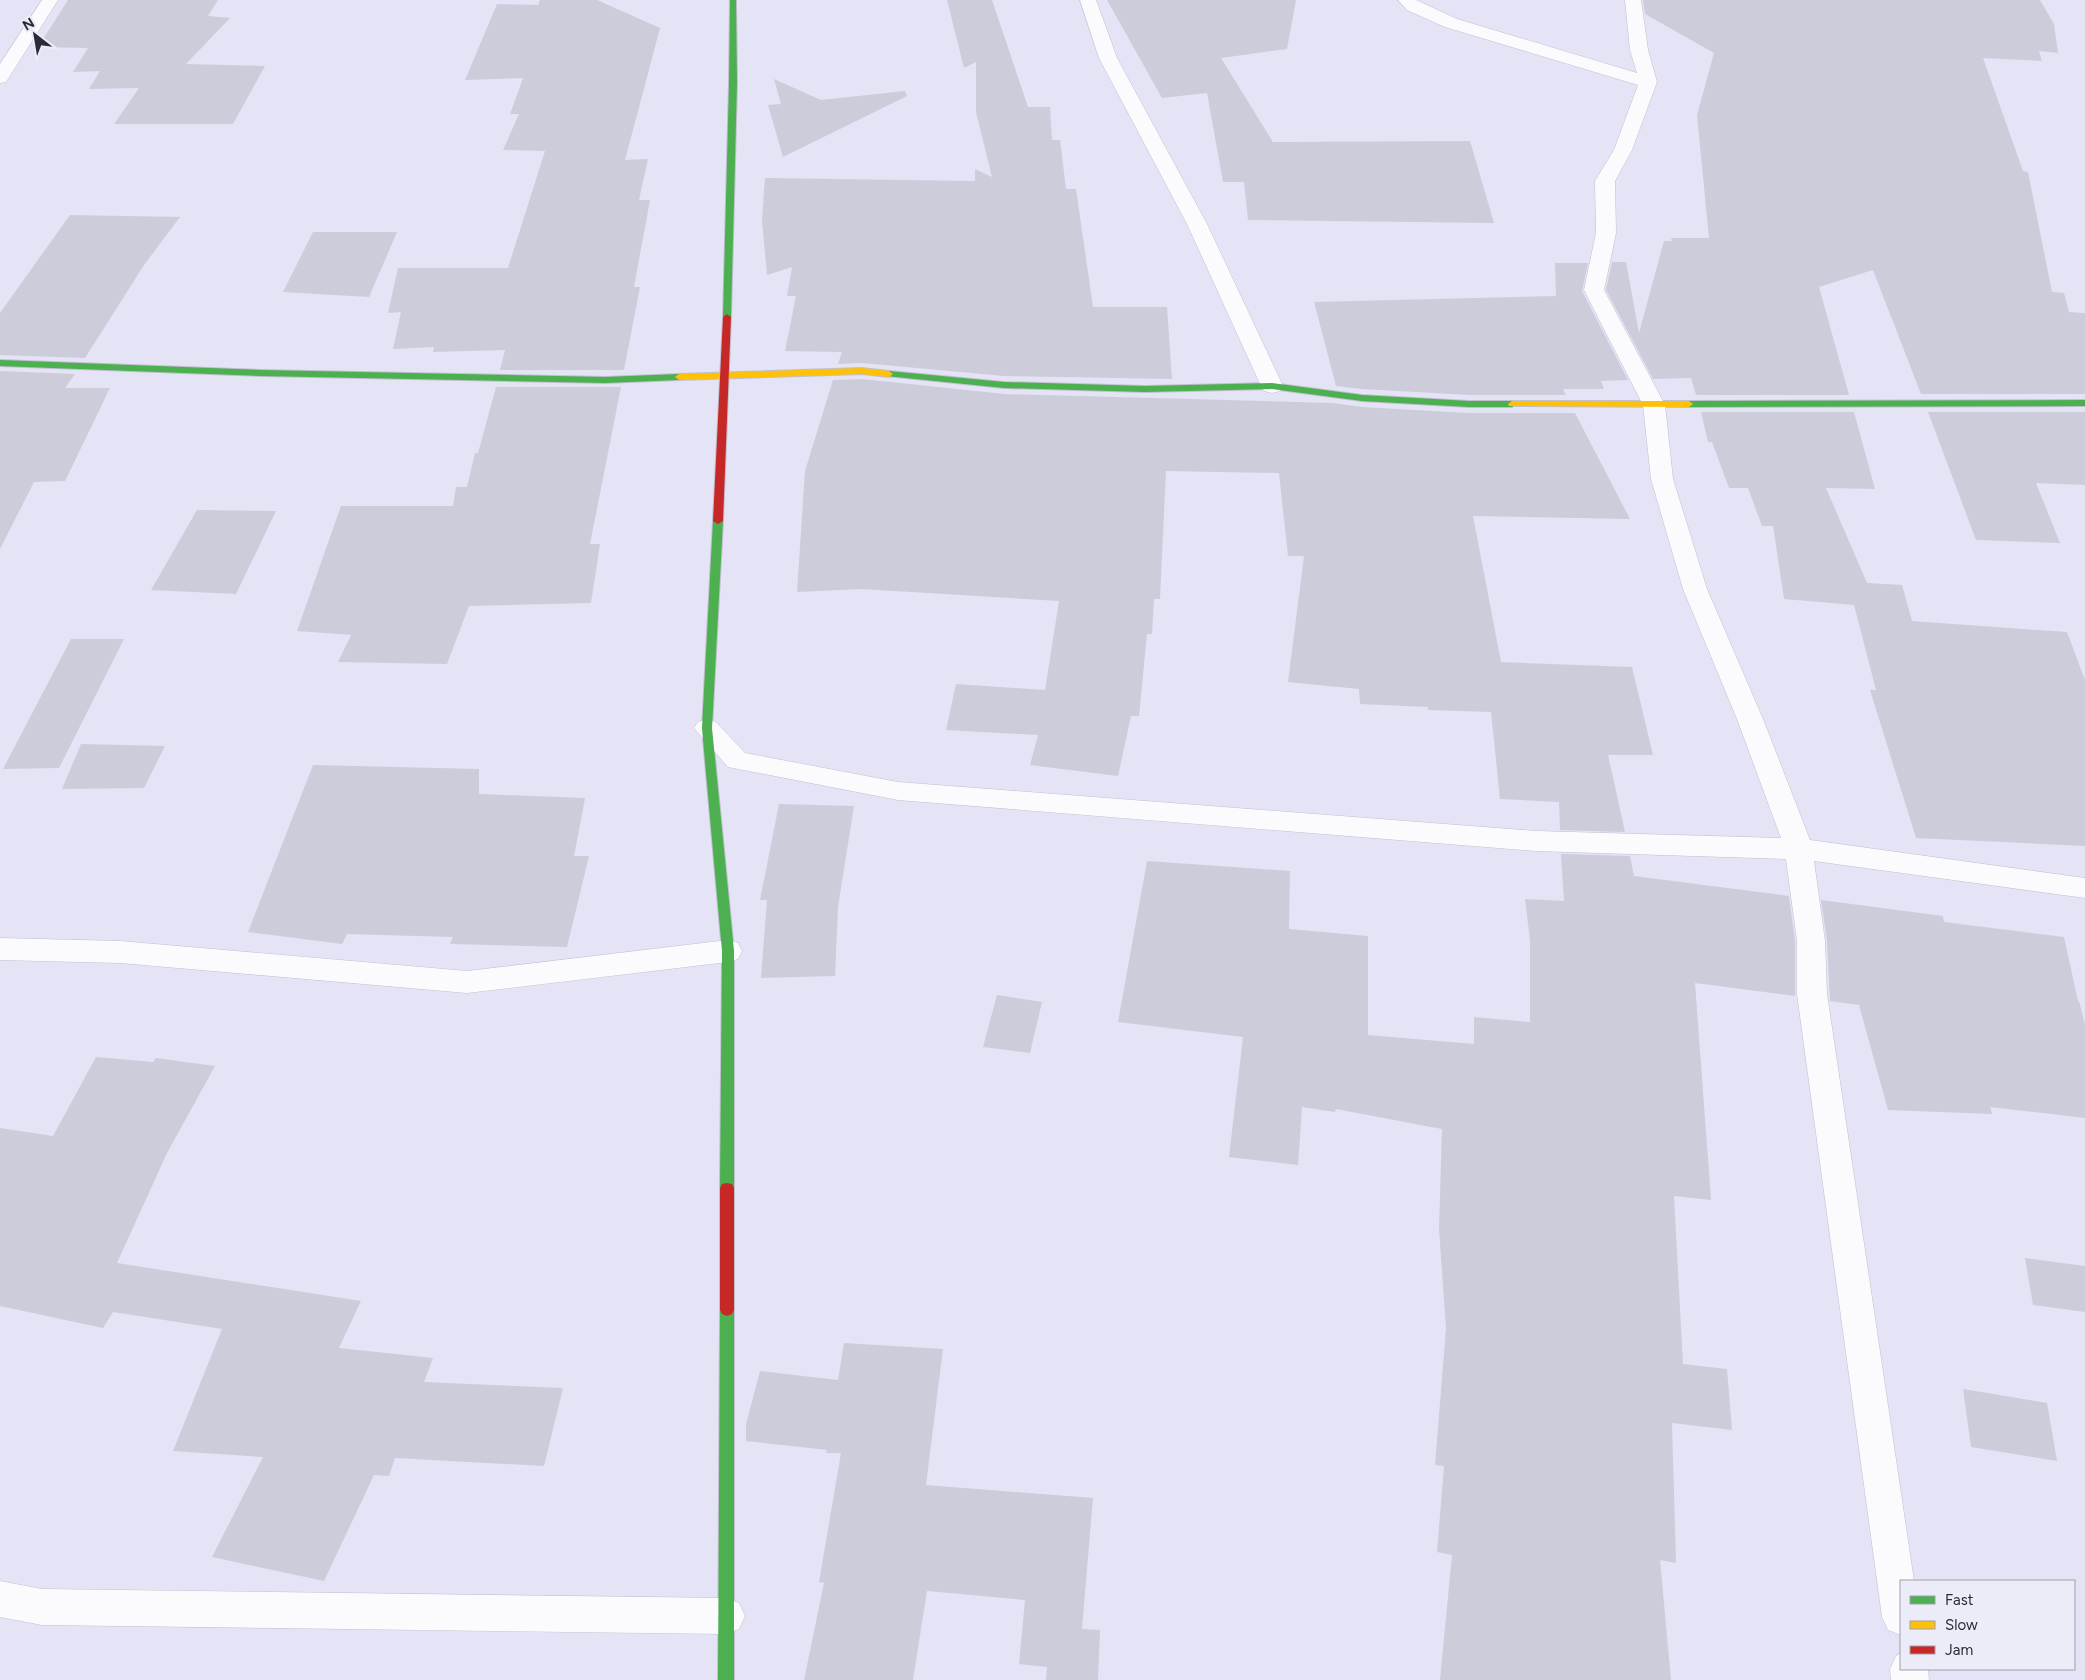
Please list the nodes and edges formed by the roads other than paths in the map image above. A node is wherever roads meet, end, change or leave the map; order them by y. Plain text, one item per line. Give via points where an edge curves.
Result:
1 (50, 0) edge
2 (733, 0) edge
3 (1088, 0) edge
4 (1406, 0) edge
5 (1633, 0) edge
6 (0, 78) edge
7 (1648, 82) junction
8 (0, 363) edge
9 (725, 375) junction
10 (1272, 386) junction
11 (2085, 403) edge
12 (1654, 405) junction
13 (707, 728) junction
14 (1799, 849) junction
15 (2085, 888) edge
16 (0, 949) edge
17 (728, 952) junction
18 (0, 1599) edge
19 (1900, 1610) edge
20 (726, 1616) junction
21 (726, 1680) edge

1 - 6 street
2 - 9 street
3 - 10 street via 1108,58 1197,224
4 - 7 street via 1451,23
5 - 7 street via 1639,50
7 - 12 street via 1623,150 1605,180 1606,233 1594,290
8 - 9 street via 260,373 605,380
9 - 10 street via 862,371 1004,385 1145,389
9 - 13 street
10 - 12 street via 1362,398 1469,404
11 - 12 street
12 - 14 street via 1662,479 1695,589 1750,719
13 - 14 street via 737,761 898,791 1536,841
13 - 17 street
14 - 15 street
14 - 19 street via 1811,941 1812,994 1832,1146
16 - 17 street via 120,952 467,982
17 - 20 street
18 - 20 street via 42,1607
20 - 21 street

